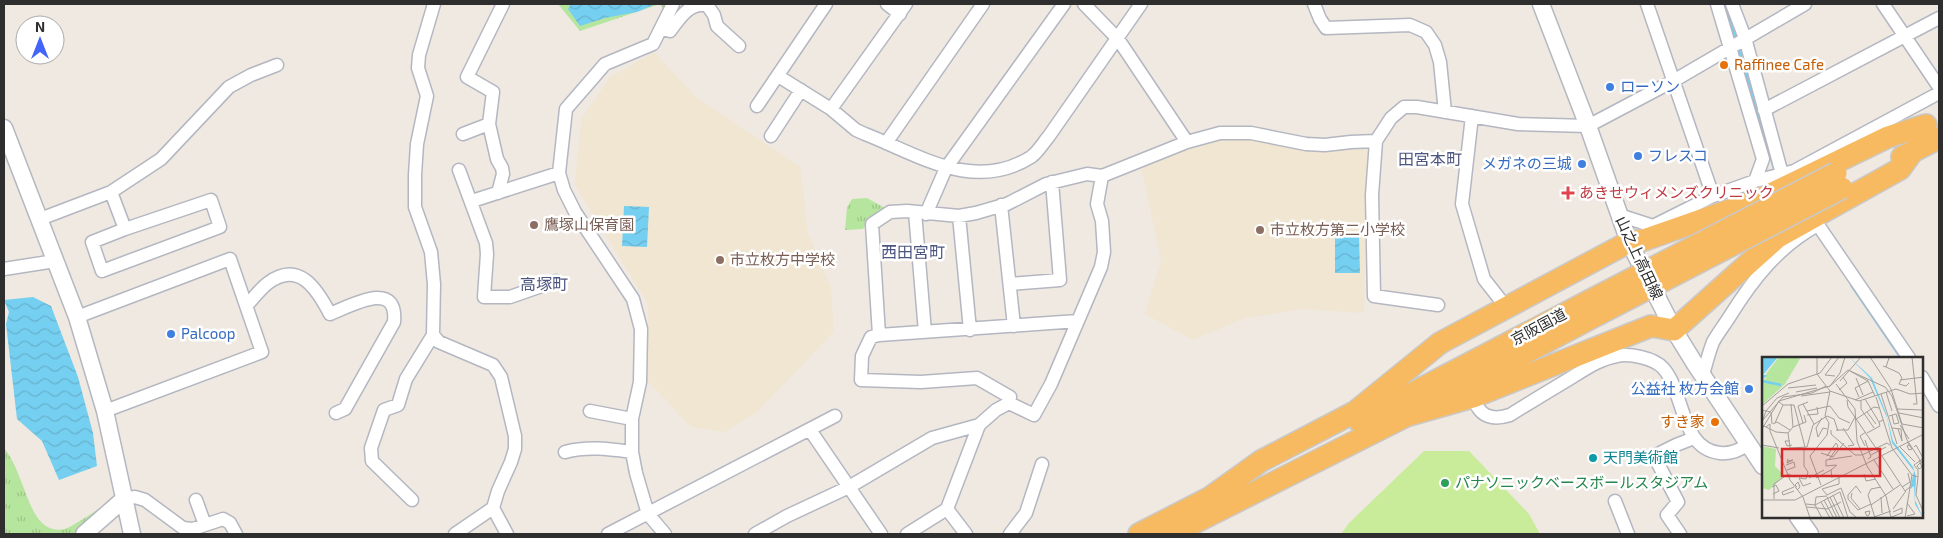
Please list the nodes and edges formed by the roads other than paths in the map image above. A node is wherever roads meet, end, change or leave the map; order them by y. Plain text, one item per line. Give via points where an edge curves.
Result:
1 (434, 4) edge
2 (502, 4) edge
3 (673, 4) edge
4 (826, 4) edge
5 (887, 4) edge
6 (983, 4) edge
7 (1064, 4) edge
8 (1084, 4) edge
9 (1141, 4) edge
10 (1314, 4) edge
11 (1541, 4) edge
12 (1717, 4) edge
13 (1732, 4) edge
14 (1804, 4) edge
15 (1883, 4) edge
16 (1652, 5) edge
17 (903, 9) edge
18 (1939, 18) edge
19 (661, 30) junction
20 (1904, 35) junction
21 (1118, 39) junction
22 (1744, 39) junction
23 (739, 46) dead end
24 (1731, 47) junction
25 (277, 65) dead end
26 (778, 76) junction
27 (1675, 80) junction
28 (1939, 87) edge
29 (801, 90) junction
30 (1939, 93) edge
31 (1763, 105) junction
32 (757, 106) dead end
33 (1748, 108) junction
34 (831, 109) junction
35 (1445, 112) junction
36 (1472, 116) junction
37 (489, 124) junction
38 (1588, 126) junction
39 (1935, 127) edge
40 (4, 128) edge
41 (463, 134) dead end
42 (771, 136) dead end
43 (1376, 141) junction
44 (1187, 142) junction
45 (886, 143) junction
46 (1913, 152) junction
47 (946, 168) junction
48 (460, 170) dead end
49 (559, 173) junction
50 (1102, 176) junction
51 (1784, 177) junction
52 (1839, 180) junction
53 (1755, 181) junction
54 (1052, 182) junction
55 (111, 192) junction
56 (498, 192) junction
57 (1713, 196) junction
58 (472, 201) junction
59 (1001, 205) junction
60 (920, 213) junction
61 (1619, 215) junction
62 (959, 216) junction
63 (40, 219) junction
64 (124, 229) junction
65 (1629, 242) junction
66 (55, 261) junction
67 (4, 269) edge
68 (315, 270) dead end
69 (301, 277) junction
70 (556, 281) dead end
71 (1010, 284) junction
72 (1438, 305) dead end
73 (246, 306) junction
74 (1506, 308) junction
75 (1593, 308) junction
76 (77, 316) junction
77 (1078, 321) junction
78 (1014, 326) junction
79 (970, 330) junction
80 (1674, 330) junction
81 (925, 332) junction
82 (433, 335) junction
83 (879, 335) junction
84 (1908, 357) edge
85 (1702, 375) junction
86 (1923, 380) edge
87 (1473, 397) junction
88 (1009, 403) junction
89 (1939, 406) edge
90 (105, 411) junction
91 (590, 411) dead end
92 (336, 413) dead end
93 (836, 416) dead end
94 (1406, 416) junction
95 (632, 419) junction
96 (979, 425) junction
97 (810, 430) junction
98 (1694, 438) junction
99 (1748, 444) junction
100 (565, 452) dead end
101 (632, 452) junction
102 (1042, 464) dead end
103 (1762, 465) edge
104 (849, 487) junction
105 (124, 499) junction
106 (1208, 499) junction
107 (196, 500) dead end
108 (412, 500) dead end
109 (1615, 501) dead end
110 (493, 508) junction
111 (947, 509) junction
112 (648, 514) junction
113 (1799, 518) edge
114 (205, 525) junction
115 (84, 534) edge
116 (132, 534) edge
117 (236, 534) edge
118 (455, 534) edge
119 (507, 534) edge
120 (608, 534) edge
121 (665, 534) edge
122 (755, 534) edge
123 (881, 534) edge
124 (907, 534) edge
125 (966, 534) edge
126 (1010, 534) edge
127 (1139, 534) edge
128 (1172, 534) edge
129 (1628, 534) edge
130 (1680, 534) edge
131 (1810, 534) edge

1 - 82 street via 419,55 418,68 427,96 417,144 415,175 415,207 431,252
2 - 37 street via 467,77 493,92
3 - 19 street
4 - 26 street
5 - 17 street
6 - 45 street
7 - 47 street
8 - 21 street
9 - 21 street
10 - 35 street via 1326,28 1410,25 1426,32 1435,45 1440,62
11 - 38 street, 山之上高田線
12 - 24 street
13 - 22 street
14 - 22 street
15 - 20 street
16 - 27 street
17 - 34 street
18 - 20 street
19 - 23 street via 670,31 696,4 707,5 716,26
19 - 49 street via 653,44 605,64 566,110
20 - 28 street
20 - 31 street
21 - 44 street
21 - 47 street via 1033,156 996,172
22 - 24 street
22 - 31 street
24 - 27 street
24 - 33 street
25 - 55 street via 229,87 161,159
26 - 29 street
26 - 32 street
27 - 38 street
27 - 57 street
29 - 34 street
29 - 42 street
30 - 51 street
31 - 33 street
31 - 51 street
33 - 53 street via 1763,158
34 - 45 street via 856,130
35 - 36 street
35 - 43 street via 1404,107 1391,118
36 - 38 street via 1518,124
36 - 74 street via 1462,204 1484,279
37 - 41 street
37 - 56 street via 496,159 503,174
38 - 61 street, 山之上高田線
39 - 46 highway, 京阪国道
39 - 52 highway, 京阪国道
39 - 65 highway via 1888,137 1756,200 1644,240
40 - 63 street
43 - 44 street via 1325,145 1251,133 1220,133
43 - 72 street via 1372,195 1374,296
44 - 50 street
45 - 47 street
46 - 52 highway, 京阪国道
46 - 80 highway via 1900,169 1778,237
47 - 60 street
48 - 58 street
49 - 56 street
49 - 95 street via 575,212 633,299 642,330 640,382
50 - 54 street via 1086,174
50 - 77 street via 1097,204 1104,252
51 - 53 street
52 - 75 highway, 京阪国道, bridge
53 - 57 street
54 - 59 street
54 - 71 street via 1060,280
55 - 63 street
55 - 64 street
56 - 58 street
57 - 61 street via 1653,226
58 - 70 street via 486,243 484,297 510,297
59 - 62 street
59 - 71 street
60 - 62 street
60 - 81 street
60 - 83 street via 890,212 872,224
61 - 65 street, 山之上高田線
62 - 79 street
63 - 66 street
64 - 64 street via 92,242 102,271 220,227 211,200
65 - 74 highway
65 - 80 street, 山之上高田線
66 - 67 street
66 - 76 street
68 - 69 street
69 - 73 street via 277,277
69 - 92 street via 319,293 330,314 382,297 390,301 395,310 394,322 344,409
71 - 78 street
73 - 76 street via 230,259
73 - 90 street via 262,352
74 - 106 highway via 1440,343 1355,412 1261,461
75 - 94 highway, 京阪国道
75 - 106 highway, 京阪国道
76 - 90 street
77 - 78 street
77 - 88 street via 1034,415
78 - 79 street
79 - 81 street
80 - 85 street, 山之上高田線
80 - 87 highway via 1650,326
81 - 83 street
82 - 108 street via 406,379 398,405 384,410 370,448 372,461
82 - 110 street via 439,342 493,365 501,377 515,449
83 - 88 street via 871,337 862,356 862,380 921,382 977,378 1010,398
84 - 85 street via 1818,225 1783,248 1743,294 1713,342
85 - 99 street, 山之上高田線
86 - 89 street
87 - 94 highway
87 - 98 street via 1476,407 1486,416 1499,418 1510,415 1598,362 1618,355 1642,356 1663,367
88 - 96 street
90 - 105 street
91 - 95 street
93 - 97 street
94 - 128 highway, 京阪国道
95 - 101 street
96 - 104 street via 932,438
96 - 111 street
97 - 104 street
97 - 112 street
98 - 99 street via 1703,448 1717,453 1731,453
98 - 130 street via 1654,456 1678,502 1667,515
99 - 103 street, 山之上高田線
100 - 101 street via 603,448
101 - 112 street
102 - 126 street via 1026,514
104 - 122 street
104 - 123 street
105 - 114 street via 135,497 144,500 183,528
105 - 115 street
105 - 116 street
106 - 127 highway, 京阪国道
107 - 114 street
109 - 129 street
110 - 118 street
110 - 119 street
111 - 124 street
111 - 125 street
112 - 120 street
112 - 121 street
113 - 131 street
114 - 117 street via 223,519 230,523

